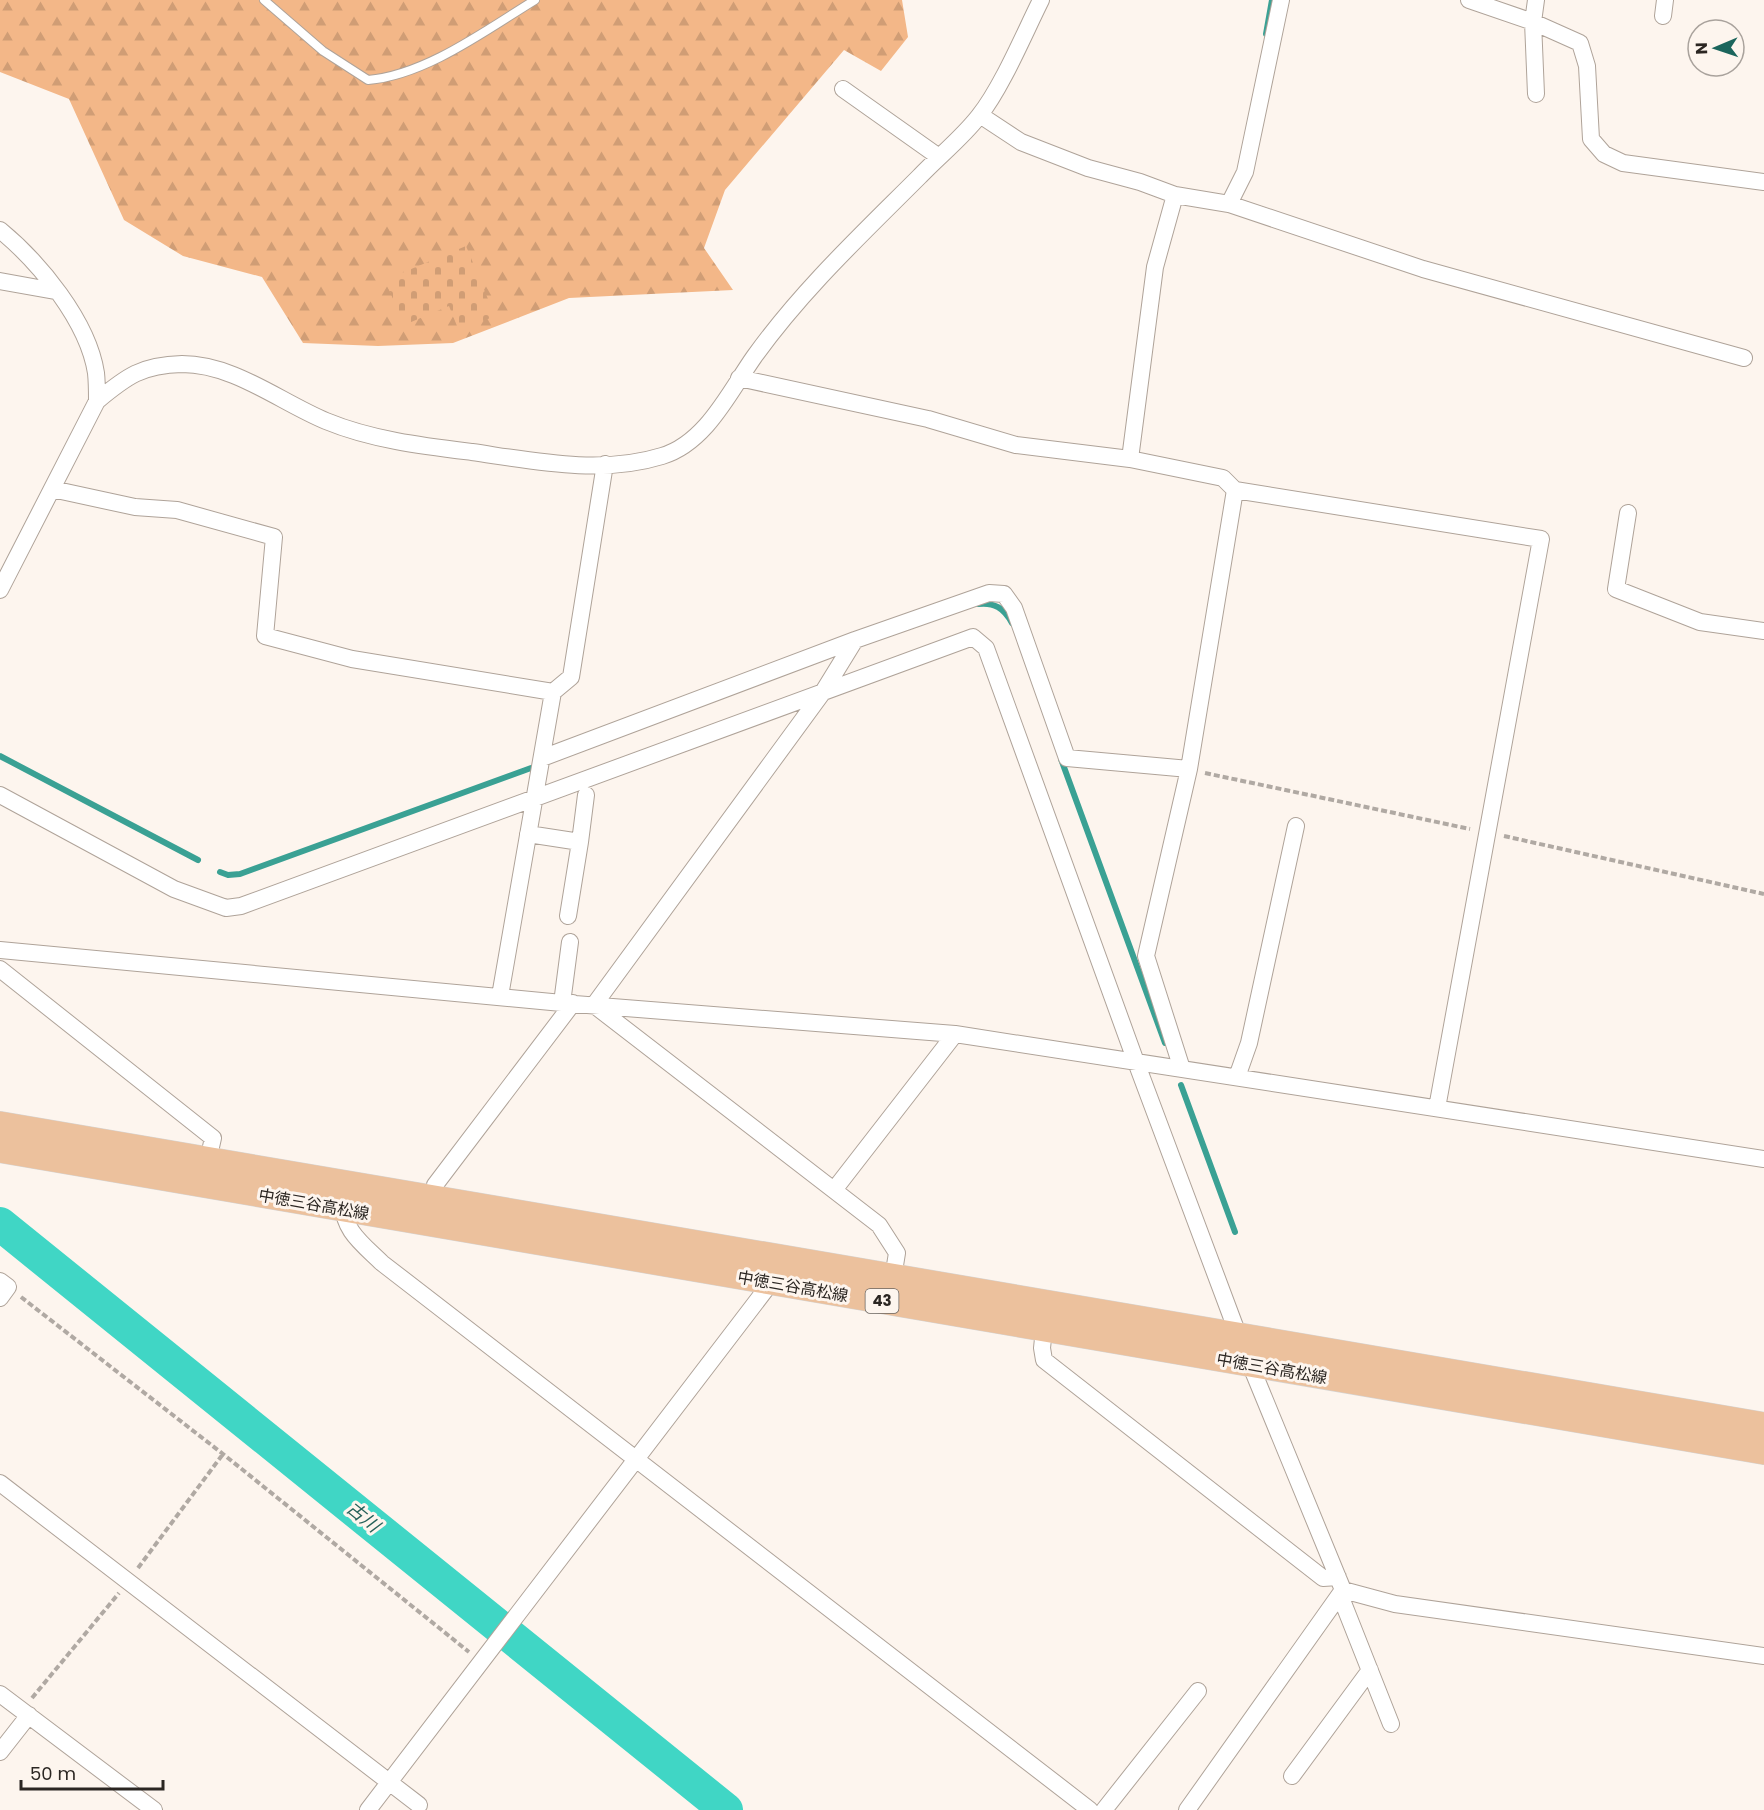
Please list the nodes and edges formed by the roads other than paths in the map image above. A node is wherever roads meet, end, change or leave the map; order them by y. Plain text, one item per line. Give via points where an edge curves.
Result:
1 (264, 0) edge
2 (535, 0) edge
3 (1041, 0) edge
4 (1281, 0) edge
5 (1468, 0) edge
6 (1536, 0) edge
7 (1533, 22) junction
8 (843, 89) dead end
9 (1536, 94) dead end
10 (980, 115) junction
11 (939, 157) junction
12 (1764, 182) edge
13 (1175, 195) junction
14 (1229, 204) junction
15 (0, 230) edge
16 (0, 281) edge
17 (55, 291) junction
18 (1744, 358) dead end
19 (739, 378) junction
20 (97, 401) junction
21 (1130, 459) junction
22 (605, 464) junction
23 (52, 489) junction
24 (1235, 490) junction
25 (1628, 513) dead end
26 (6, 566) edge
27 (0, 590) edge
28 (1764, 631) edge
29 (855, 640) junction
30 (553, 692) junction
31 (823, 692) junction
32 (542, 758) junction
33 (1189, 769) junction
34 (0, 795) edge
35 (586, 795) dead end
36 (534, 799) junction
37 (1296, 826) dead end
38 (528, 834) junction
39 (580, 842) junction
40 (568, 916) dead end
41 (570, 942) dead end
42 (0, 950) edge
43 (0, 969) edge
44 (500, 996) junction
45 (567, 1003) junction
46 (594, 1005) junction
47 (955, 1034) junction
48 (1136, 1062) junction
49 (1182, 1069) junction
50 (1237, 1077) junction
51 (1437, 1108) junction
52 (0, 1125) edge
53 (0, 1149) edge
54 (1764, 1159) edge
55 (205, 1173) junction
56 (834, 1190) junction
57 (344, 1197) junction
58 (433, 1200) junction
59 (788, 1261) junction
60 (771, 1283) junction
61 (891, 1290) junction
62 (1046, 1317) junction
63 (1239, 1337) junction
64 (1252, 1365) junction
65 (1764, 1426) edge
66 (1764, 1451) edge
67 (635, 1458) junction
68 (0, 1483) edge
69 (1340, 1587) junction
70 (1764, 1656) edge
71 (1370, 1670) junction
72 (1198, 1691) dead end
73 (0, 1694) edge
74 (29, 1715) junction
75 (1391, 1724) dead end
76 (0, 1752) edge
77 (1292, 1776) dead end
78 (390, 1782) junction
79 (419, 1805) dead end
80 (152, 1810) edge
81 (368, 1810) edge
82 (1090, 1810) edge
83 (1104, 1810) edge
84 (1187, 1810) edge

1 - 2 lane via 322,51 368,80 402,73 457,48
3 - 10 street
4 - 14 street via 1245,172
5 - 7 street
6 - 7 street
7 - 9 street
7 - 12 street via 1580,43 1587,66 1591,139 1604,154 1623,163
8 - 11 street
10 - 11 street
10 - 13 street via 1021,142
11 - 19 street via 803,294
13 - 14 street
13 - 21 street via 1155,267
14 - 18 street via 1423,269
15 - 17 street via 41,269
16 - 17 street
17 - 20 street via 77,322 90,350
19 - 21 street via 928,419 1016,445
19 - 22 street via 718,410 689,442 664,456
20 - 22 street via 142,368 184,364 215,370 266,389 326,421 406,443 547,463
20 - 23 street
21 - 24 street via 1223,478
22 - 30 street via 571,677
23 - 26 street
23 - 30 street via 135,507 177,510 274,537 265,636 352,659
24 - 33 street
24 - 51 street via 1541,538
25 - 28 street via 1616,589 1700,622
26 - 27 street
29 - 31 street
29 - 32 street
29 - 33 street via 989,593 1004,594 1014,608 1067,758
30 - 32 street
31 - 36 street
31 - 46 street
31 - 48 street via 973,637 986,648
32 - 36 street
33 - 49 street via 1146,956
34 - 36 street via 174,889 226,908 241,906
35 - 39 street
36 - 38 street
37 - 50 street via 1249,1043
38 - 39 street
38 - 44 street
39 - 40 street
41 - 45 street
42 - 44 street
43 - 55 street via 213,1138
44 - 45 street
45 - 46 street
45 - 58 street via 435,1185
46 - 47 street
46 - 56 street
47 - 48 street
47 - 56 street
48 - 49 street
48 - 63 street
49 - 50 street
50 - 51 street
51 - 54 street
52 - 55 main road, 中徳三谷高松線 / 43
53 - 55 main road, 中徳三谷高松線 / 43
55 - 57 main road, 中徳三谷高松線 / 43
56 - 61 street via 879,1225 897,1253
57 - 58 main road, 中徳三谷高松線 / 43
57 - 60 main road, 中徳三谷高松線 / 43
57 - 67 street via 348,1229 382,1263
58 - 59 main road, 中徳三谷高松線 / 43
59 - 60 street
59 - 61 main road, 中徳三谷高松線 / 43
60 - 61 main road, 中徳三谷高松線 / 43
60 - 67 street
61 - 62 main road, 中徳三谷高松線 / 43
62 - 63 main road, 中徳三谷高松線 / 43
62 - 64 main road, 中徳三谷高松線 / 43
62 - 69 street via 1044,1360 1323,1578
63 - 64 street
63 - 65 main road, 中徳三谷高松線 / 43
64 - 66 main road, 中徳三谷高松線 / 43
64 - 69 street
67 - 78 street
67 - 82 street
68 - 78 street
69 - 70 street via 1395,1604
69 - 71 street
69 - 84 street
71 - 75 street
71 - 77 street
72 - 83 street
73 - 74 street
74 - 76 street
74 - 80 street
78 - 79 street
78 - 81 street

